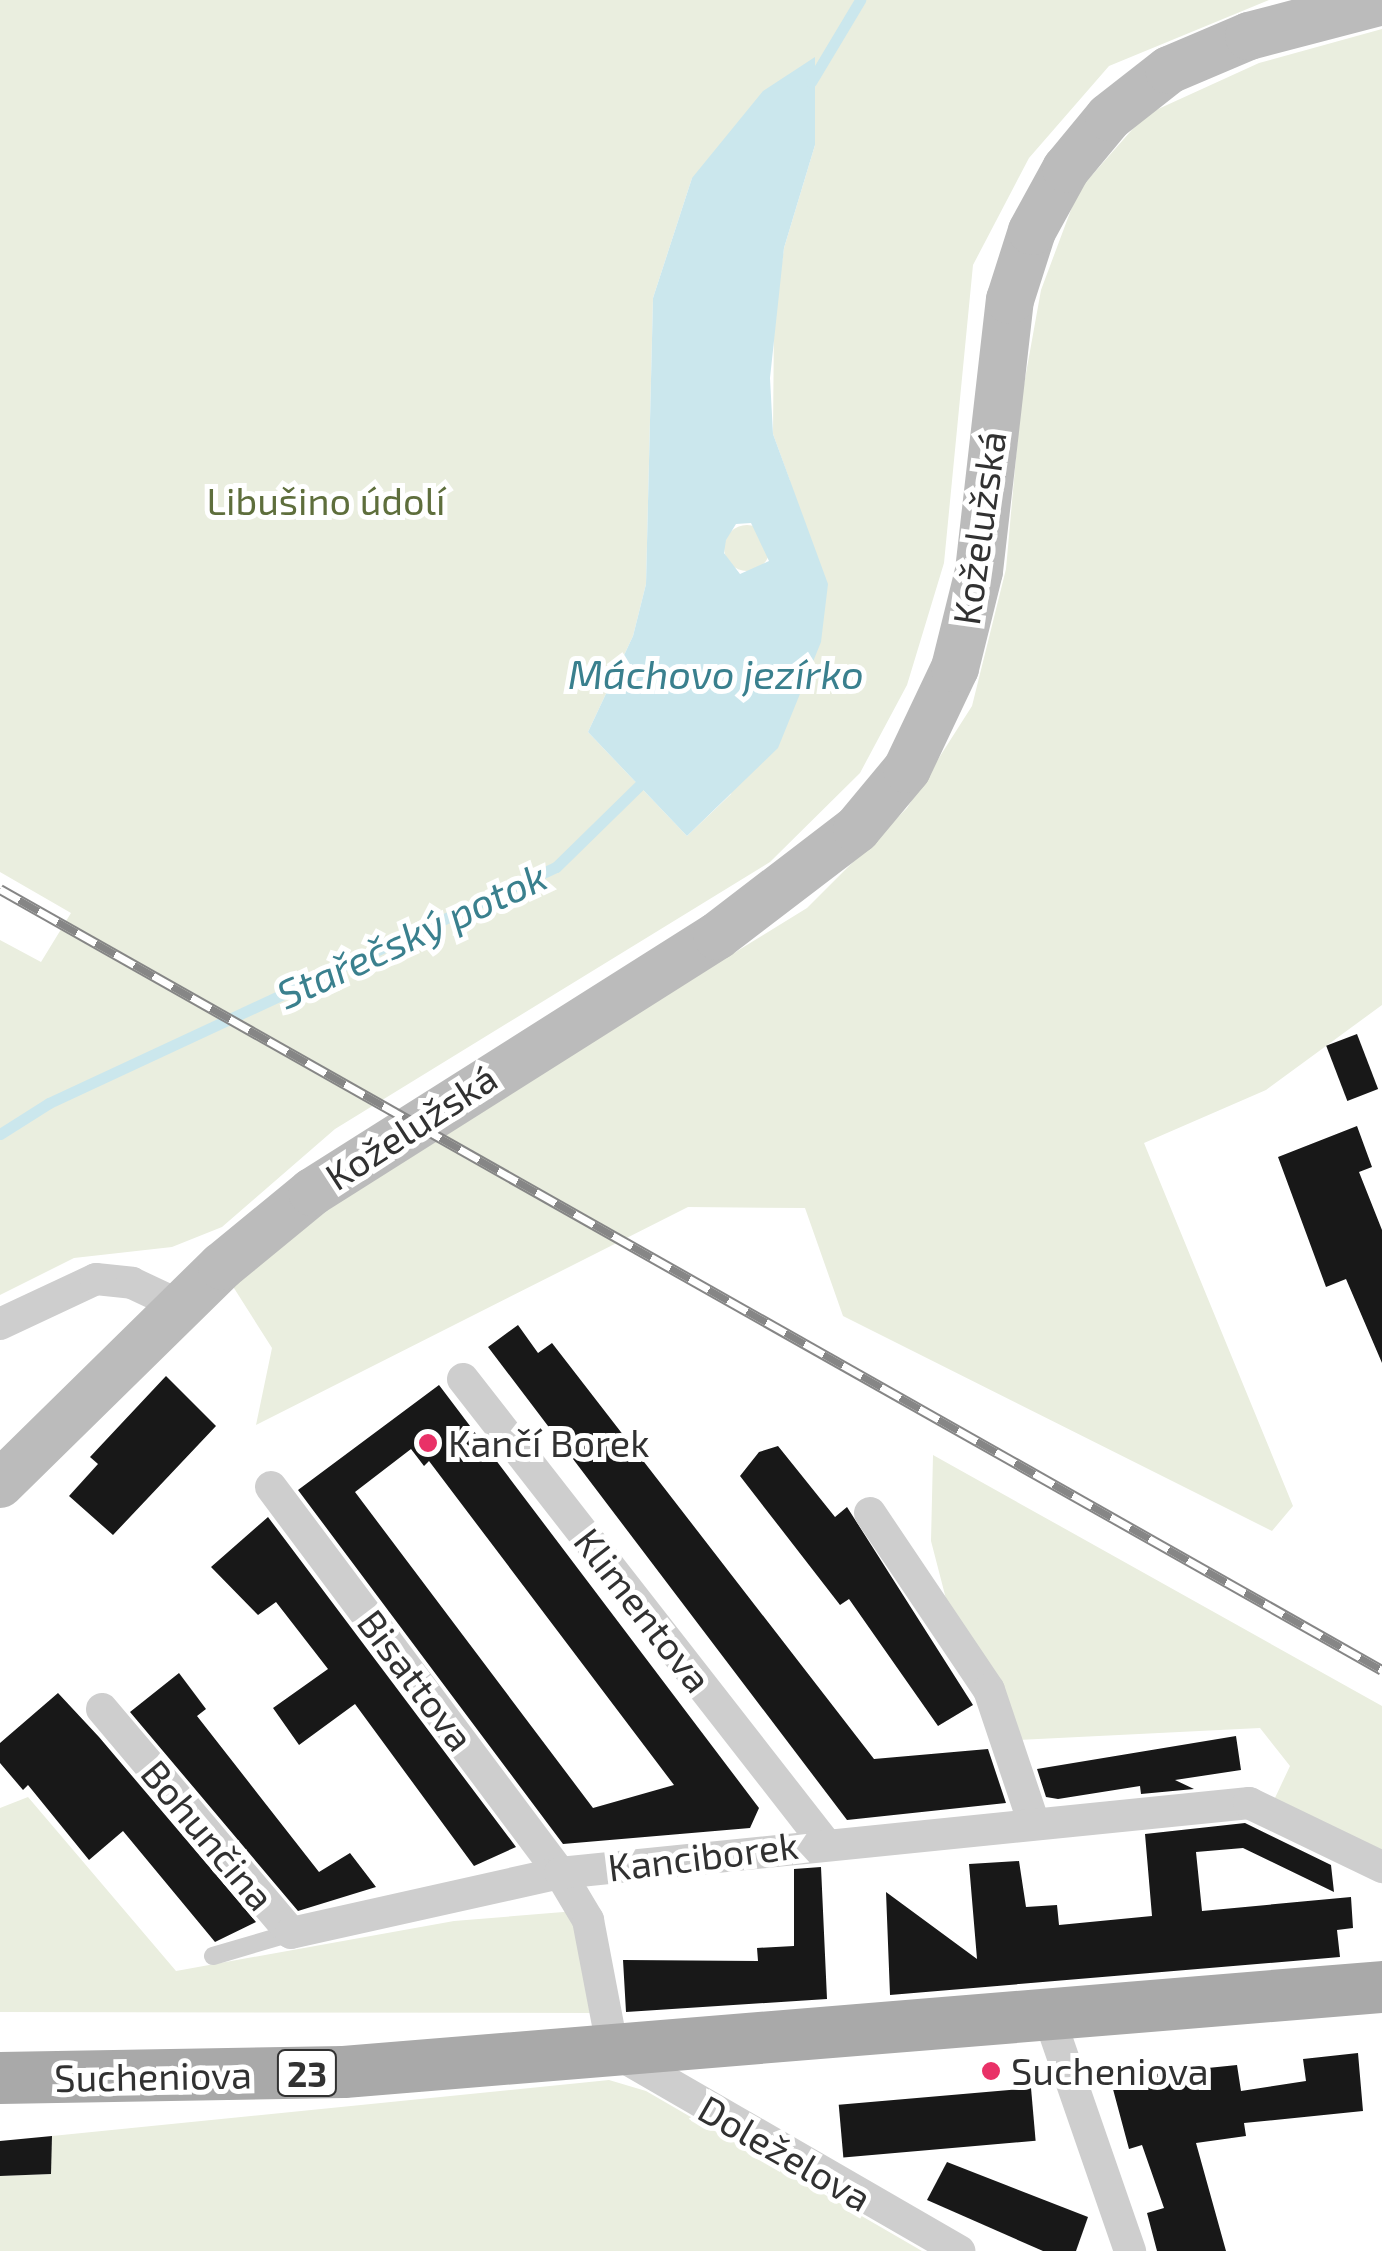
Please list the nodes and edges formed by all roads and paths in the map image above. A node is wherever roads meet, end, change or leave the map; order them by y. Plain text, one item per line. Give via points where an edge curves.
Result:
1 (1382, 1) edge
2 (181, 1306) junction
3 (0, 1324) edge
4 (462, 1378) dead end
5 (0, 1484) edge
6 (271, 1487) dead end
7 (870, 1512) dead end
8 (102, 1708) dead end
9 (1033, 1821) junction
10 (824, 1842) junction
11 (1382, 1867) edge
12 (599, 1869) junction
13 (560, 1873) junction
14 (291, 1933) junction
15 (213, 1956) dead end
16 (1382, 1987) edge
17 (1049, 2017) junction
18 (613, 2052) junction
19 (0, 2078) edge
20 (959, 2251) edge
21 (1130, 2251) edge

1 - 2 main road, Koželužská via 1250,36 1169,70 1109,117 1066,169 1032,231 1010,300 979,571 955,668 906,768 857,829 717,936 344,1170
2 - 3 street via 132,1283 96,1279
2 - 5 main road, Koželužská
4 - 10 street, Klimentova
6 - 13 street, Bisattova
7 - 9 street via 989,1690
8 - 14 street, Bohunčina
9 - 10 street, Kanciborek
9 - 11 street, Kanciborek via 1248,1803
10 - 12 street, Kanciborek
12 - 13 street, Kanciborek
12 - 18 street
13 - 14 street, Bohunčina
13 - 18 street, Kanciborek via 588,1920
14 - 15 lane
16 - 17 main road, Sucheniova / 23
17 - 18 main road, Sucheniova / 23
17 - 21 street
18 - 19 main road, Sucheniova / 23 via 344,2072
18 - 20 street, Doleželova

